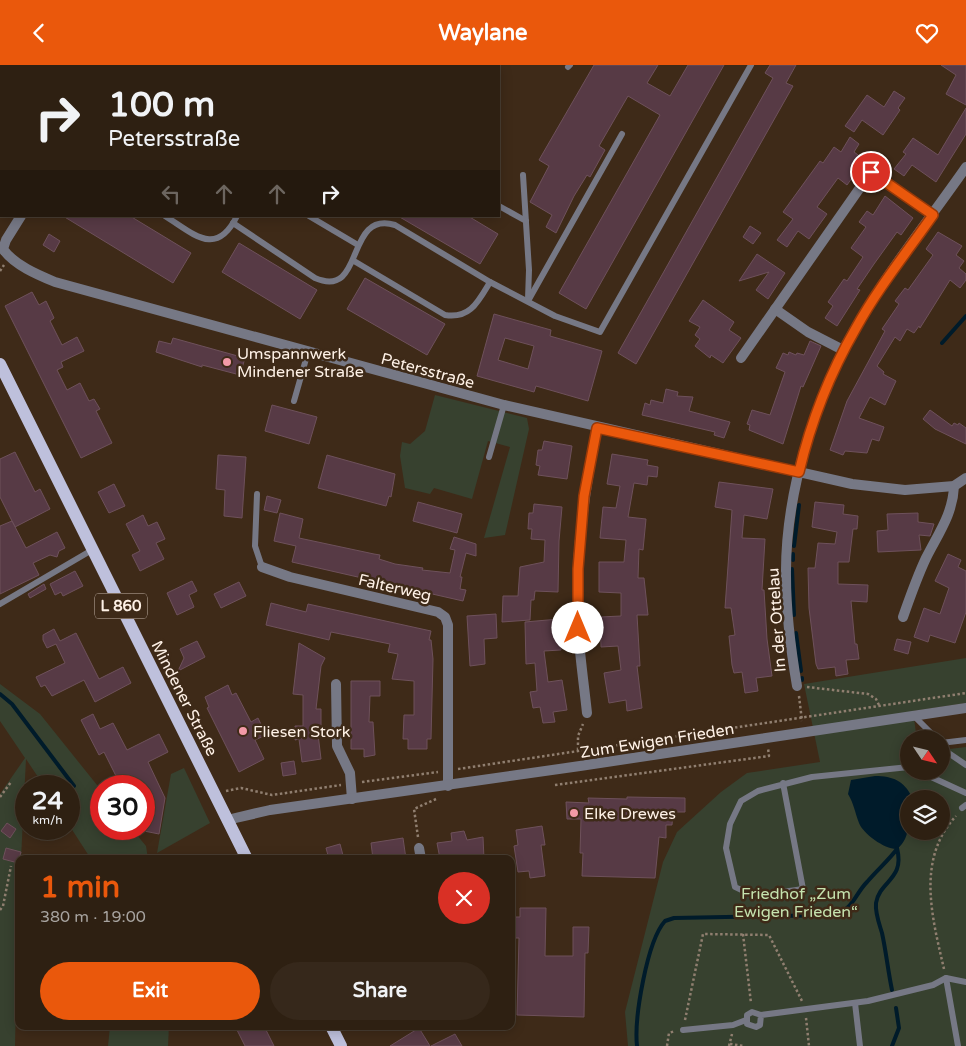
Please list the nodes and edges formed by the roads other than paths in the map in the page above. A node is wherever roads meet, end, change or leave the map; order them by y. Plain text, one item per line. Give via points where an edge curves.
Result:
1 (751, 65) edge
2 (622, 135) dead end
3 (966, 167) edge
4 (523, 175) dead end
5 (500, 207) edge
6 (933, 215) junction
7 (20, 217) edge
8 (167, 217) edge
9 (236, 217) edge
10 (311, 217) edge
11 (380, 220) edge
12 (526, 221) junction
13 (233, 223) junction
14 (358, 245) junction
15 (354, 261) junction
16 (490, 282) junction
17 (528, 301) junction
18 (775, 309) junction
19 (843, 350) junction
20 (308, 353) junction
21 (741, 358) dead end
22 (0, 364) edge
23 (294, 401) dead end
24 (504, 405) junction
25 (597, 428) junction
26 (489, 457) dead end
27 (799, 472) junction
28 (966, 478) edge
29 (954, 486) junction
30 (257, 494) dead end
31 (92, 549) junction
32 (262, 567) joint
33 (0, 604) edge
34 (903, 617) dead end
35 (336, 684) dead end
36 (797, 686) road end
37 (966, 708) edge
38 (587, 713) dead end
39 (914, 716) junction
40 (928, 730) edge
41 (966, 740) edge
42 (950, 742) edge
43 (950, 754) edge
44 (966, 765) edge
45 (900, 768) edge
46 (938, 780) edge
47 (783, 783) junction
48 (448, 786) junction
49 (966, 793) edge
50 (352, 799) junction
51 (227, 820) junction
52 (245, 855) edge
53 (946, 978) junction
54 (966, 982) edge
55 (855, 1003) junction
56 (761, 1015) junction
57 (746, 1019) junction
58 (333, 1030) edge
59 (683, 1030) road end
60 (341, 1046) edge
61 (860, 1046) edge
62 (958, 1046) edge

1 - 17 lane via 600,332 555,316
2 - 17 lane
3 - 6 street, In der Ottelau
4 - 12 lane
5 - 12 lane
6 - 18 street via 871,172
6 - 19 street, In der Ottelau
7 - 20 street, Petersstraße via 3,249 9,257 55,282
8 - 13 lane via 205,240 222,237
9 - 13 lane
10 - 14 lane
11 - 14 lane via 369,227
11 - 16 lane via 395,225
12 - 17 lane
13 - 15 lane via 320,280 331,281 342,276
14 - 15 lane
15 - 16 lane via 445,315 463,315 471,310
16 - 17 lane
18 - 19 street via 808,332
18 - 21 street
19 - 27 street, In der Ottelau via 820,402
20 - 23 lane
20 - 24 street, Petersstraße
22 - 31 main road, Mindener Straße / L 860
24 - 25 street, Petersstraße
24 - 26 lane
25 - 27 street, Petersstraße
25 - 38 street via 584,496 578,569 578,628
27 - 29 street, Petersstraße via 882,488 905,490
27 - 36 street, In der Ottelau via 789,531 786,577
28 - 29 street
29 - 34 street via 954,500
30 - 32 lane via 255,546
31 - 33 lane
31 - 51 main road, Mindener Straße / L 860
32 - 48 street, Falterweg via 445,617 448,625
35 - 50 street via 337,746 352,783
37 - 39 street, Zum Ewigen Frieden
39 - 40 lane
39 - 48 street, Zum Ewigen Frieden
41 - 42 lane
43 - 44 lane
45 - 47 lane
46 - 49 lane
47 - 47 lane via 803,889 766,895 744,892 735,887 726,848 730,824 741,801
48 - 50 street, Zum Ewigen Frieden
50 - 51 street, Zum Ewigen Frieden via 270,810
51 - 52 main road, Mindener Straße / L 860
53 - 54 lane
53 - 55 lane via 933,985
53 - 62 lane
55 - 56 lane
55 - 61 lane
56 - 57 lane via 752,1012
56 - 57 lane via 760,1025 756,1027 751,1027
57 - 59 lane via 733,1025
58 - 60 main road

